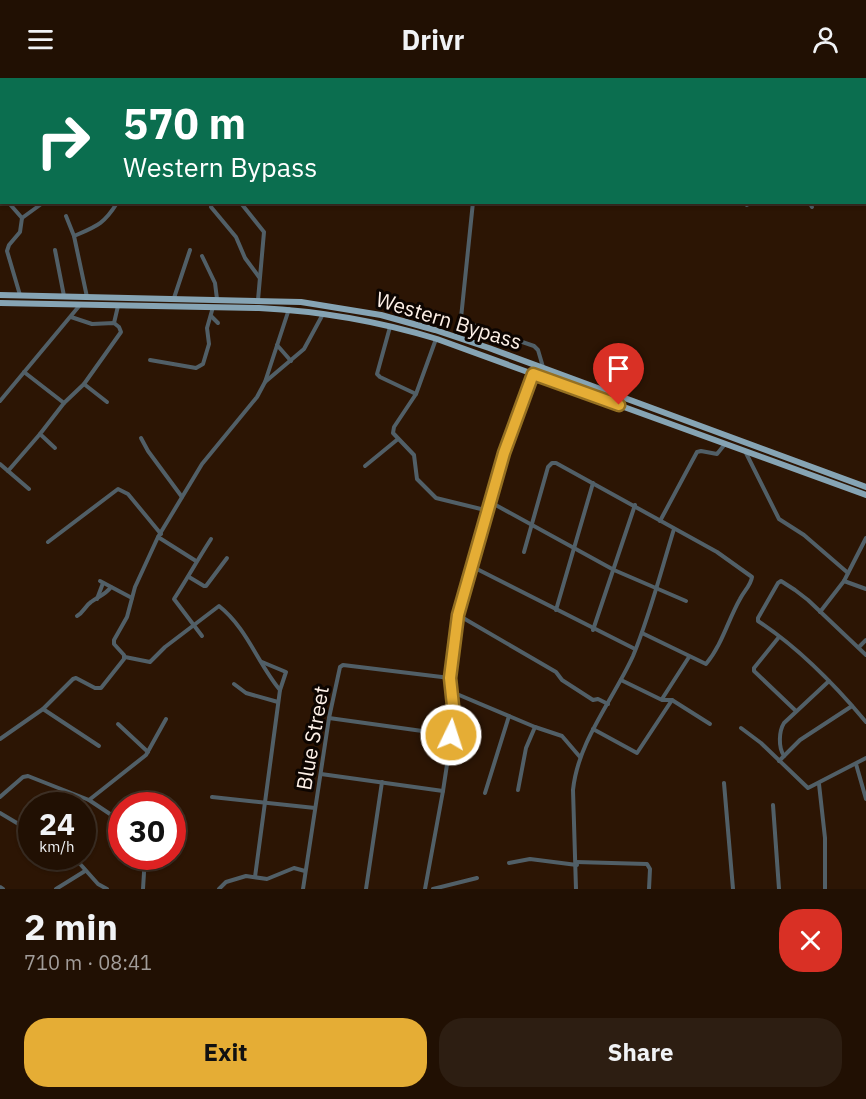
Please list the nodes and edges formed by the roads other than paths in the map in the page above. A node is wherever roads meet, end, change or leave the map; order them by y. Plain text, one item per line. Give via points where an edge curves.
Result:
1 (10, 204) edge
2 (41, 204) edge
3 (116, 204) edge
4 (211, 204) edge
5 (242, 204) edge
6 (473, 204) edge
7 (810, 204) edge
8 (812, 207) dead end
9 (66, 216) dead end
10 (22, 218) junction
11 (74, 236) junction
12 (55, 249) dead end
13 (190, 250) dead end
14 (202, 256) dead end
15 (259, 278) junction
16 (0, 295) edge
17 (20, 295) junction
18 (64, 297) junction
19 (87, 297) junction
20 (163, 298) junction
21 (174, 298) junction
22 (217, 299) junction
23 (258, 300) junction
24 (0, 303) edge
25 (80, 305) junction
26 (118, 306) junction
27 (163, 306) junction
28 (213, 307) junction
29 (289, 309) junction
30 (324, 313) junction
31 (211, 316) junction
32 (71, 317) junction
33 (114, 323) junction
34 (218, 323) dead end
35 (391, 326) junction
36 (436, 339) junction
37 (277, 345) junction
38 (150, 360) dead end
39 (291, 361) junction
40 (543, 368) junction
41 (24, 372) junction
42 (533, 374) junction
43 (265, 382) junction
44 (84, 384) junction
45 (416, 394) junction
46 (0, 401) edge
47 (107, 402) dead end
48 (64, 403) junction
49 (40, 434) junction
50 (141, 438) dead end
51 (398, 439) junction
52 (725, 444) junction
53 (55, 448) dead end
54 (744, 451) junction
55 (0, 464) edge
56 (365, 466) dead end
57 (8, 471) junction
58 (593, 483) junction
59 (866, 487) edge
60 (29, 489) dead end
61 (866, 495) edge
62 (182, 497) junction
63 (492, 502) junction
64 (635, 506) junction
65 (489, 511) junction
66 (660, 521) junction
67 (533, 524) junction
68 (674, 529) junction
69 (159, 536) junction
70 (866, 538) edge
71 (211, 539) dead end
72 (48, 542) dead end
73 (575, 548) junction
74 (524, 552) dead end
75 (227, 558) dead end
76 (196, 561) junction
77 (471, 566) junction
78 (614, 570) junction
79 (848, 573) junction
80 (189, 577) junction
81 (844, 581) junction
82 (111, 587) junction
83 (656, 588) junction
84 (866, 589) edge
85 (132, 598) junction
86 (97, 599) junction
87 (686, 601) dead end
88 (556, 610) junction
89 (820, 612) junction
90 (458, 615) junction
91 (77, 616) dead end
92 (194, 625) junction
93 (593, 630) junction
94 (642, 633) junction
95 (202, 636) dead end
96 (779, 637) junction
97 (866, 640) edge
98 (859, 648) junction
99 (635, 649) junction
100 (866, 656) edge
101 (125, 657) junction
102 (689, 657) junction
103 (262, 662) junction
104 (450, 678) junction
105 (621, 680) junction
106 (829, 681) junction
107 (234, 684) dead end
108 (280, 690) junction
109 (452, 692) junction
110 (662, 700) junction
111 (672, 700) junction
112 (278, 702) junction
113 (608, 704) junction
114 (852, 706) junction
115 (43, 709) junction
116 (796, 711) junction
117 (509, 716) junction
118 (329, 718) junction
119 (166, 719) dead end
120 (866, 722) edge
121 (118, 723) dead end
122 (710, 724) dead end
123 (535, 727) junction
124 (741, 728) dead end
125 (593, 729) junction
126 (451, 735) junction
127 (0, 739) edge
128 (99, 746) dead end
129 (148, 752) junction
130 (784, 756) junction
131 (580, 758) junction
132 (866, 758) edge
133 (779, 761) junction
134 (856, 764) junction
135 (321, 774) junction
136 (382, 782) junction
137 (724, 783) dead end
138 (819, 784) junction
139 (518, 790) dead end
140 (444, 791) junction
141 (69, 792) edge
142 (485, 793) dead end
143 (96, 795) edge
144 (0, 797) edge
145 (212, 797) dead end
146 (866, 799) edge
147 (266, 802) junction
148 (773, 805) dead end
149 (315, 808) junction
150 (0, 813) edge
151 (18, 824) edge
152 (509, 863) dead end
153 (576, 863) junction
154 (144, 870) edge
155 (85, 871) joint
156 (305, 871) junction
157 (255, 876) junction
158 (477, 878) dead end
159 (56, 889) edge
160 (107, 889) edge
161 (142, 889) edge
162 (219, 889) edge
163 (303, 889) edge
164 (366, 889) edge
165 (425, 889) edge
166 (433, 889) edge
167 (576, 889) edge
168 (649, 889) edge
169 (733, 889) edge
170 (779, 889) edge
171 (825, 889) edge

1 - 10 street
2 - 10 street
3 - 11 street via 110,216
4 - 15 street via 236,237
5 - 15 street via 264,232
6 - 40 street via 461,318 534,346
7 - 8 street
9 - 11 street
10 - 17 street via 20,232 7,251
11 - 19 street
12 - 18 street
13 - 21 street
14 - 22 street via 215,283
15 - 23 street
16 - 17 main road, Western Bypass
17 - 18 main road, Western Bypass
18 - 19 main road, Western Bypass
19 - 20 main road, Western Bypass
20 - 21 main road, Western Bypass
20 - 27 main road
21 - 22 main road, Western Bypass
22 - 23 main road, Western Bypass
23 - 40 main road, Western Bypass via 318,304 381,315
24 - 25 main road, Western Bypass
25 - 26 main road, Western Bypass
25 - 32 street
26 - 27 main road, Western Bypass
26 - 33 street
27 - 28 main road, Western Bypass
28 - 29 main road, Western Bypass
28 - 31 street
29 - 30 main road, Western Bypass
29 - 37 street
30 - 35 main road, Western Bypass
30 - 39 street via 304,349
31 - 34 street
31 - 38 street via 203,364 196,368
32 - 33 street via 92,324
32 - 41 street
33 - 44 street via 120,334
35 - 36 main road, Western Bypass
35 - 45 street via 377,374
36 - 42 main road, Western Bypass
36 - 45 street
37 - 39 street
37 - 43 street
39 - 43 street
40 - 59 main road, Western Bypass
41 - 46 street
41 - 48 street
42 - 52 main road, Western Bypass
42 - 63 street via 504,453
43 - 62 street via 256,399 202,464
44 - 47 street
44 - 48 street
45 - 51 street via 394,427
48 - 49 street
49 - 53 street
49 - 57 street
50 - 62 street
51 - 56 street
51 - 65 street via 414,455 417,479 436,498
52 - 54 main road, Western Bypass
52 - 66 street via 717,454 697,452
54 - 61 main road, Western Bypass
54 - 79 street via 779,519
55 - 57 street
57 - 60 street
58 - 64 street
58 - 67 street via 556,463 550,464
58 - 73 street
62 - 69 street
63 - 65 street
63 - 67 street
64 - 66 street
64 - 78 street
65 - 77 street
66 - 68 street
67 - 73 street
67 - 74 street
68 - 83 street
68 - 102 street via 717,552 752,579 708,662
69 - 72 street via 128,494 118,489
69 - 76 street
69 - 85 street
70 - 79 street
71 - 76 street
73 - 78 street
73 - 88 street
75 - 80 street via 207,586
76 - 80 street
77 - 88 street
77 - 90 street
78 - 83 street
78 - 93 street
79 - 81 street
80 - 92 street via 174,600
81 - 84 street
81 - 89 street
82 - 85 street
82 - 86 street
82 - 86 street via 102,582
83 - 87 street
83 - 94 street
85 - 101 street via 113,642
86 - 91 street
88 - 93 street
89 - 96 street via 779,582 758,620
89 - 98 street
90 - 104 street
90 - 113 street via 556,672 593,700
92 - 95 street
92 - 101 street via 150,662
92 - 103 street via 221,607
93 - 99 street
94 - 99 street
94 - 102 street
96 - 106 street
96 - 116 street via 754,669
97 - 98 street
98 - 100 street
99 - 105 street
101 - 115 street via 101,688 73,679
102 - 110 street
103 - 108 street
103 - 108 street via 286,672
104 - 109 street
104 - 118 street, Blue Street via 343,665
105 - 110 street
105 - 113 street
106 - 114 street
106 - 116 street
107 - 112 street via 246,693
108 - 112 street
109 - 117 street
109 - 126 street
110 - 111 street
111 - 122 street
111 - 125 street via 637,753
112 - 147 street
113 - 125 street
114 - 120 street
114 - 130 street via 800,740
115 - 127 street
115 - 128 street
116 - 130 street via 781,727 780,750
117 - 123 street
117 - 142 street
118 - 126 street
118 - 135 street, Blue Street
119 - 129 street
121 - 129 street
123 - 131 street via 562,736
123 - 139 street via 526,748
124 - 133 street
125 - 131 street
126 - 140 street
129 - 143 street
130 - 133 street
131 - 153 street via 573,790
132 - 134 street
133 - 138 street via 808,788
134 - 138 street
134 - 146 street
135 - 136 street
135 - 149 street, Blue Street
136 - 140 street
136 - 164 street
137 - 169 street
138 - 171 street
140 - 165 street
141 - 144 street via 28,776
145 - 147 street
147 - 149 street
147 - 157 street
148 - 170 street
149 - 156 street, Blue Street
150 - 151 street
152 - 153 street via 530,859
153 - 167 street
153 - 168 street via 647,864
154 - 161 street
155 - 159 street
155 - 160 street
156 - 157 street via 294,868 267,879
156 - 163 street, Blue Street
157 - 162 street via 226,882
158 - 166 street

